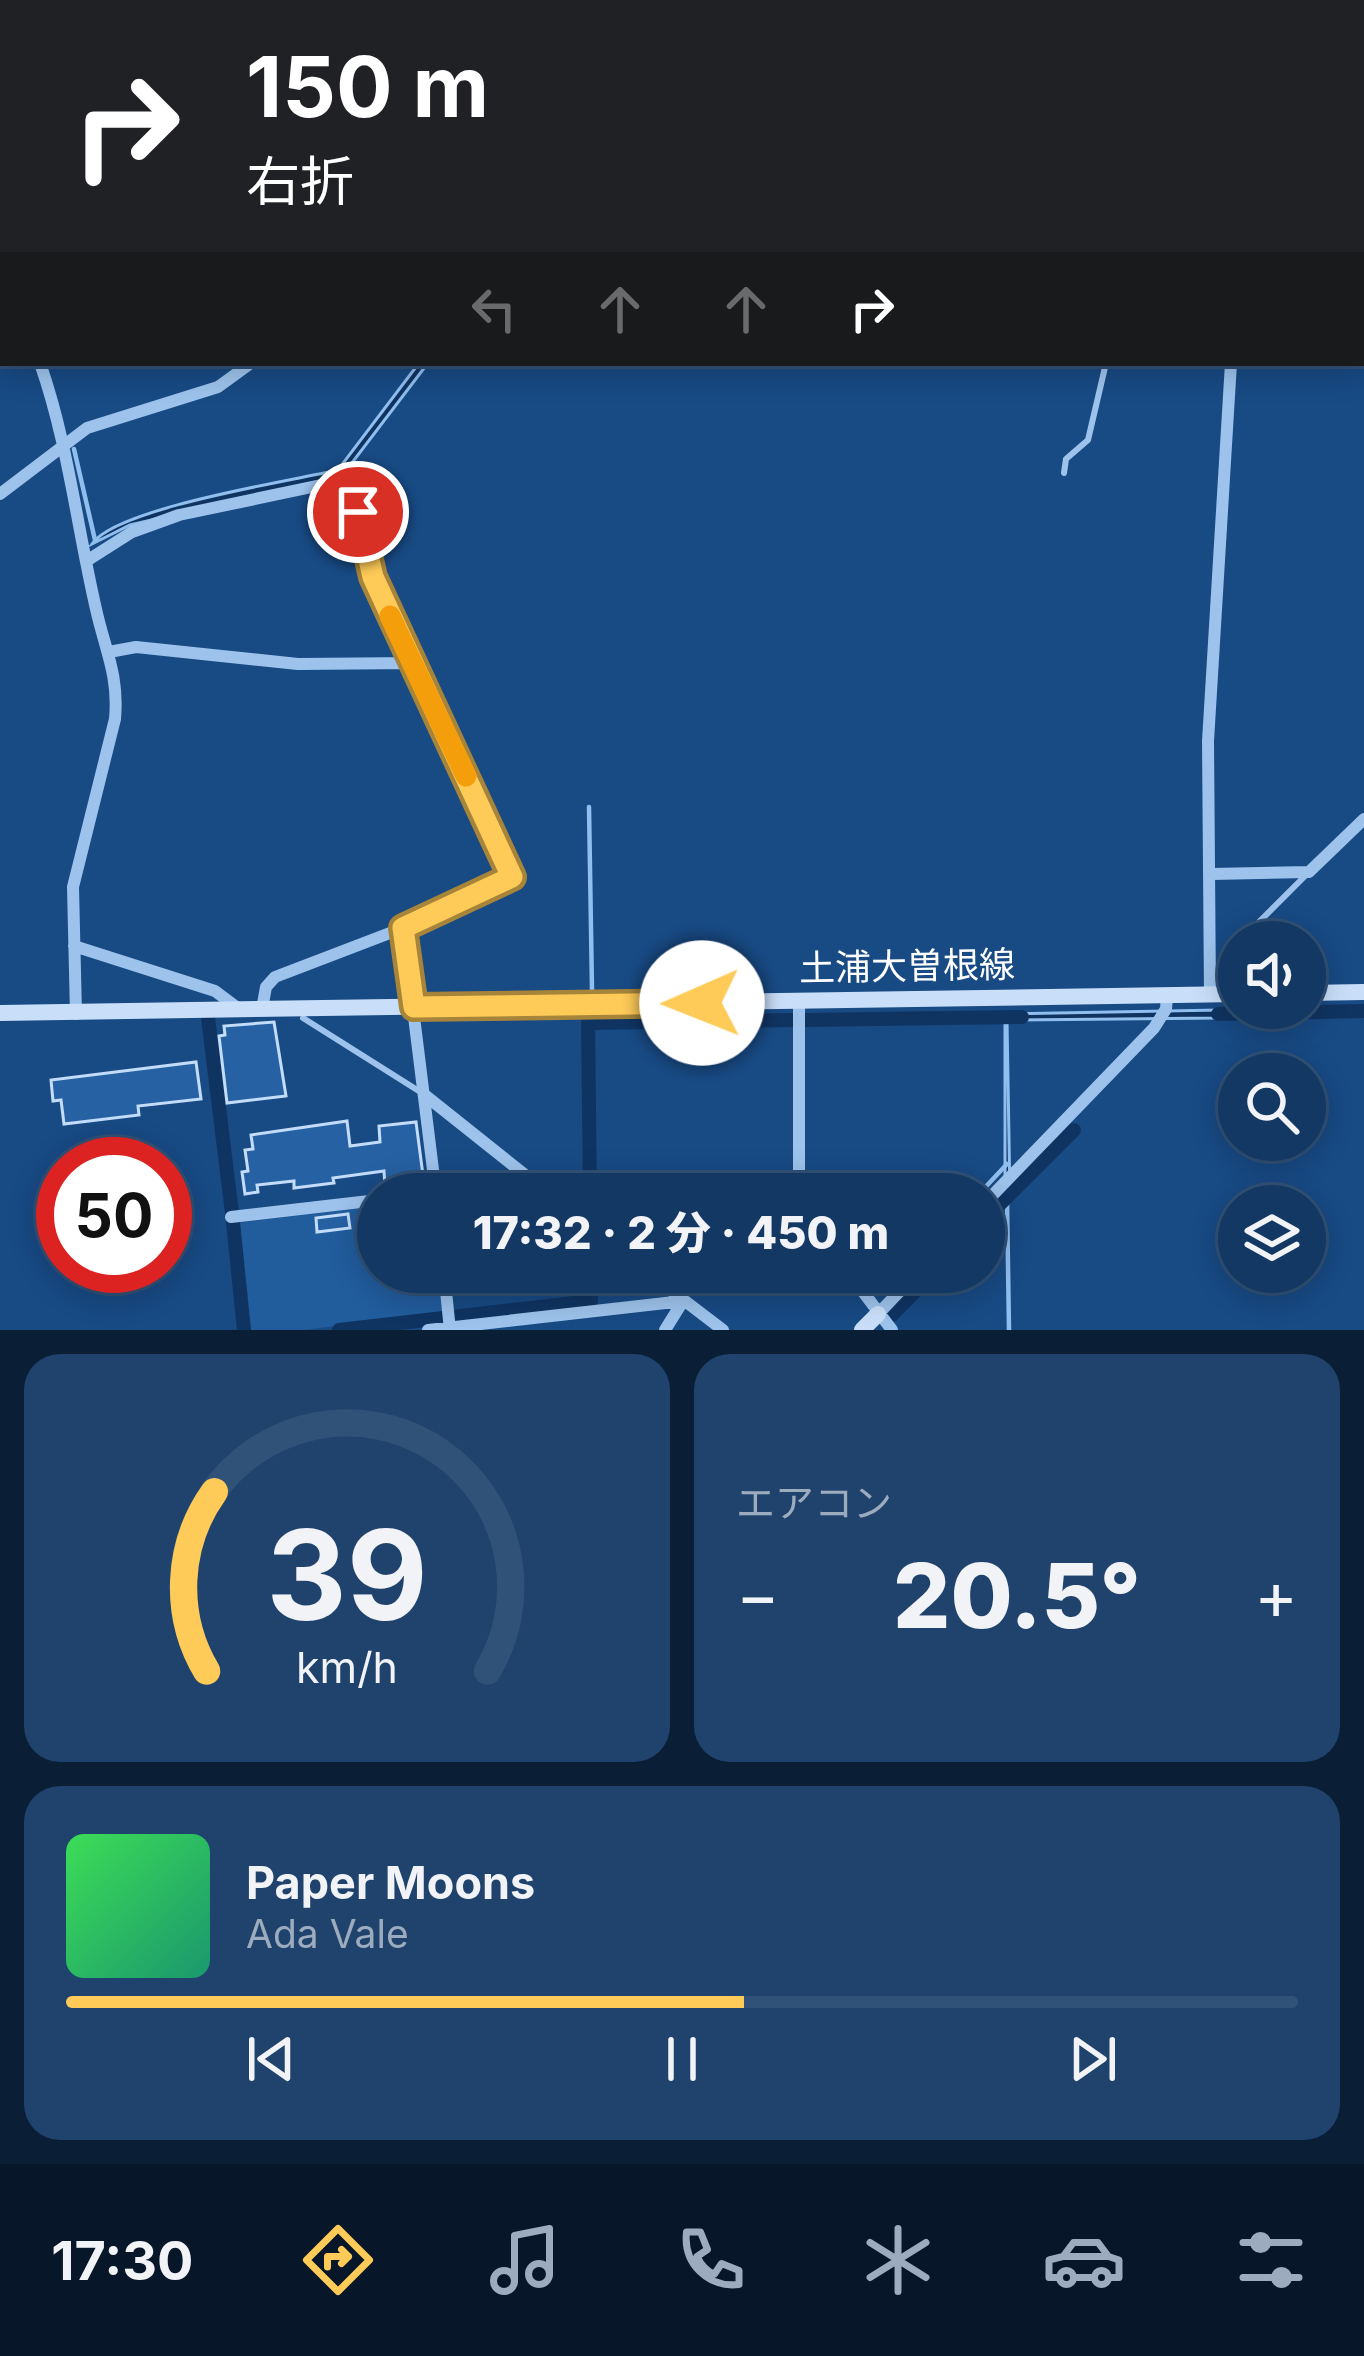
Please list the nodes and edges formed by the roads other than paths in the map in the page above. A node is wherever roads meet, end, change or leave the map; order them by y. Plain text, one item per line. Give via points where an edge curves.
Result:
1 (41, 366) edge
2 (244, 366) edge
3 (1105, 366) edge
4 (1231, 366) edge
5 (63, 444) junction
6 (1064, 473) dead end
7 (0, 494) edge
8 (88, 560) junction
9 (109, 652) junction
10 (415, 663) junction
11 (1364, 819) edge
12 (1304, 872) junction
13 (1212, 874) junction
14 (1258, 921) edge
15 (403, 928) junction
16 (74, 946) junction
17 (1364, 992) edge
18 (1326, 993) edge
19 (1210, 994) junction
20 (1218, 994) edge
21 (1167, 995) junction
22 (799, 1001) junction
23 (414, 1007) junction
24 (262, 1009) junction
25 (240, 1010) junction
26 (0, 1013) edge
27 (76, 1014) junction
28 (303, 1018) dead end
29 (426, 1096) junction
30 (432, 1173) edge
31 (523, 1173) edge
32 (799, 1173) edge
33 (1005, 1182) edge
34 (357, 1202) edge
35 (231, 1217) dead end
36 (446, 1293) edge
37 (674, 1293) edge
38 (863, 1293) edge
39 (898, 1293) edge
40 (683, 1300) junction
41 (878, 1313) junction
42 (450, 1329) edge
43 (428, 1330) edge
44 (665, 1330) edge
45 (722, 1330) edge
46 (862, 1330) edge
47 (892, 1330) edge

1 - 5 street
2 - 5 street via 218,387 87,428
3 - 6 lane via 1088,440 1066,459
4 - 13 street via 1208,741
5 - 7 street
5 - 8 street
8 - 9 street
8 - 10 street via 156,522 350,479 373,577
9 - 10 street
9 - 16 street via 116,719 73,887
10 - 15 street via 512,877
11 - 12 street
12 - 13 street
12 - 14 lane
13 - 19 street
15 - 23 street
15 - 24 street via 275,977
16 - 25 street via 215,991
16 - 27 street
17 - 18 main road
19 - 20 main road, 土浦大曽根線
19 - 21 main road, 土浦大曽根線
21 - 22 main road, 土浦大曽根線
21 - 33 street via 1154,1028
22 - 23 main road, 土浦大曽根線
22 - 32 street
23 - 24 main road, 土浦大曽根線
23 - 29 street
24 - 25 main road, 土浦大曽根線
25 - 27 main road, 土浦大曽根線
26 - 27 main road, 土浦大曽根線
28 - 29 lane
29 - 30 street
29 - 31 street
34 - 35 street
36 - 42 street
37 - 40 street
38 - 41 street
39 - 41 street
40 - 42 street
40 - 44 street
40 - 45 street
41 - 46 main road
41 - 47 street
42 - 43 street

